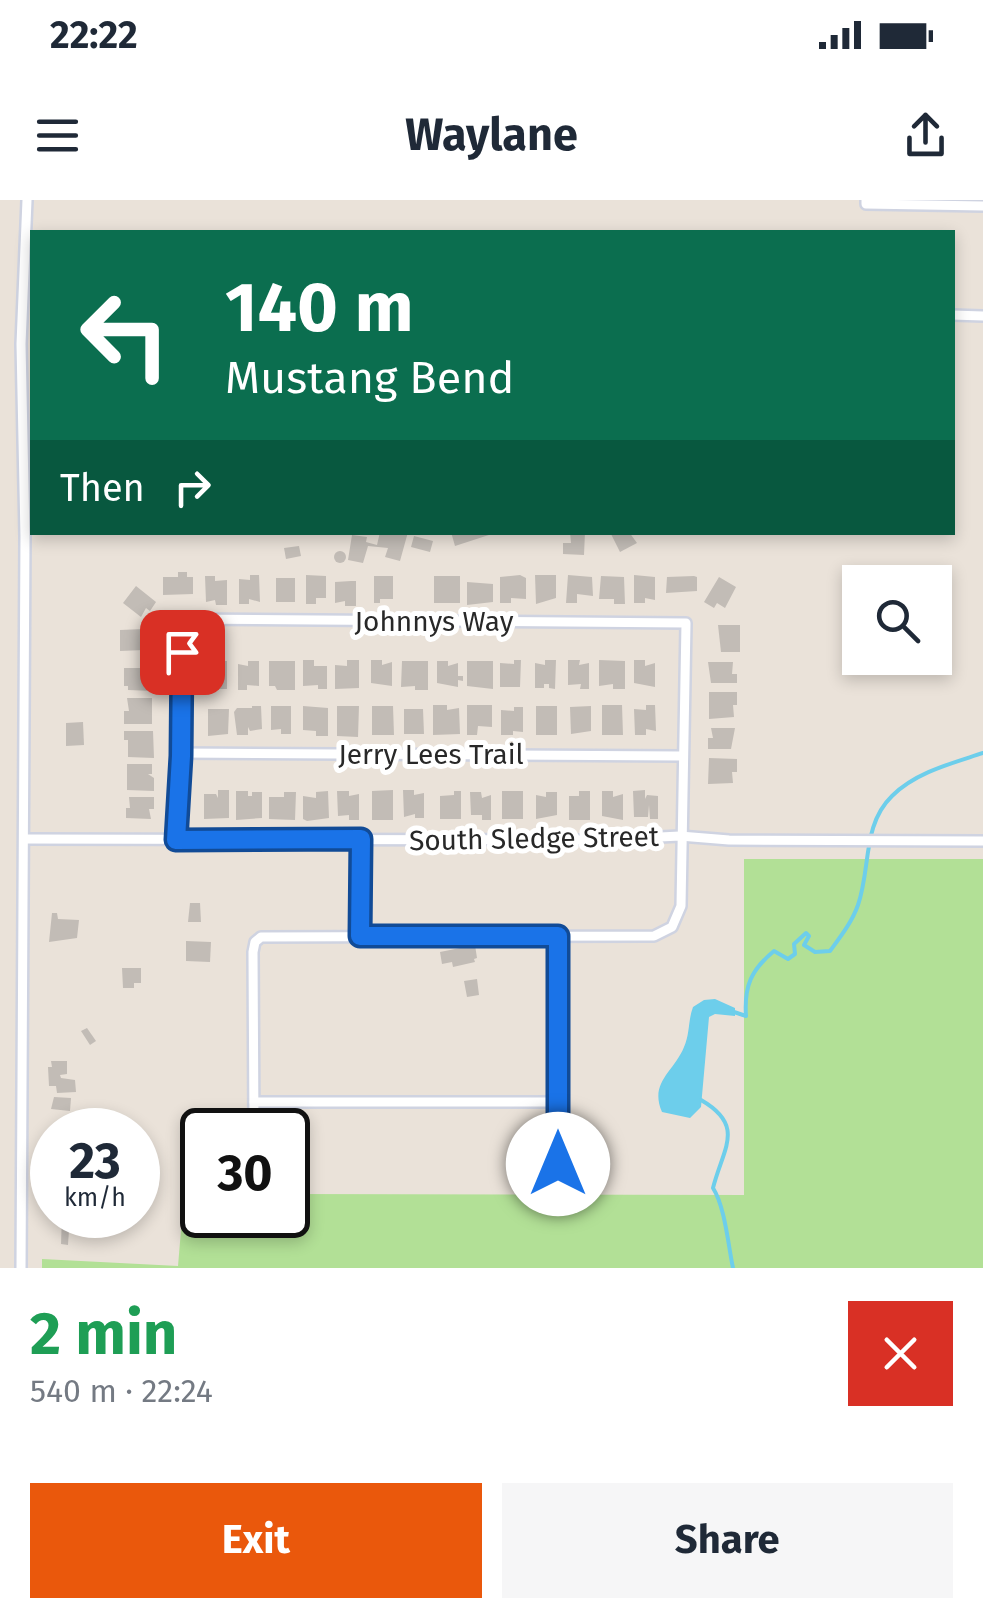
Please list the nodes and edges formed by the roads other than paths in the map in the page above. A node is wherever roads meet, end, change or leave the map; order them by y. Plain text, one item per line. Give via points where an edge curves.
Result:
1 (27, 200) edge
2 (866, 202) edge
3 (983, 206) edge
4 (29, 244) edge
5 (955, 315) edge
6 (983, 316) edge
7 (181, 753) junction
8 (681, 756) junction
9 (680, 836) junction
10 (361, 839) junction
11 (24, 840) junction
12 (176, 840) junction
13 (983, 841) edge
14 (360, 936) junction
15 (558, 936) junction
16 (254, 1102) junction
17 (558, 1102) junction
18 (254, 1108) edge
19 (558, 1194) dead end
20 (20, 1268) edge

1 - 4 street
2 - 3 street
4 - 11 street via 21,344
5 - 6 street
7 - 8 street, Jerry Lees Trail
7 - 8 street, Johnnys Way via 182,619 686,623
7 - 12 street
8 - 9 street
9 - 10 street, South Sledge Street
9 - 13 street, South Sledge Street
9 - 15 street via 679,916 667,932
10 - 12 street, South Sledge Street
10 - 14 street
11 - 12 street, South Sledge Street
11 - 20 street
14 - 15 street
14 - 16 street via 265,936 256,942
15 - 17 street
16 - 17 street
16 - 18 street
17 - 19 street

